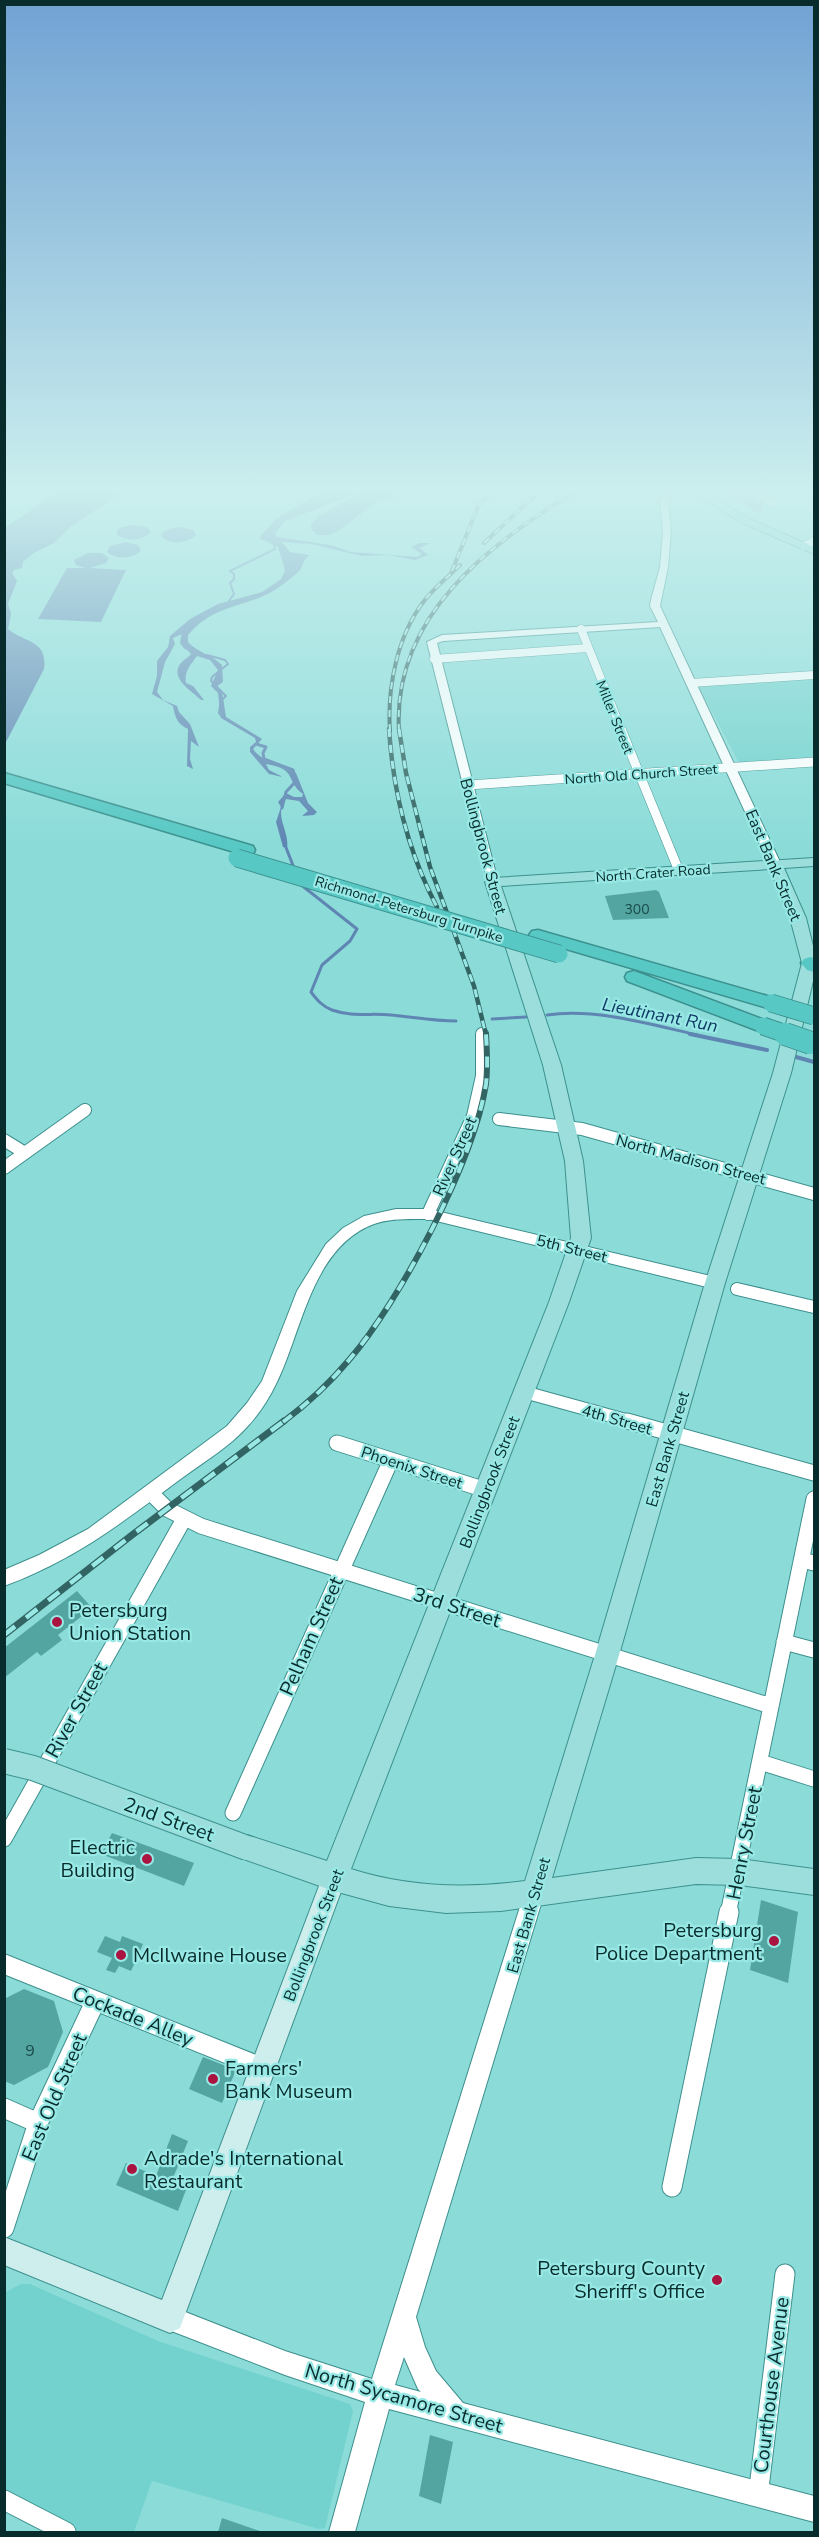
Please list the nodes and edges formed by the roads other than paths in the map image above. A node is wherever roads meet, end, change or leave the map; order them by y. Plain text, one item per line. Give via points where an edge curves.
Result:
1 (658, 608) edge
2 (663, 624) junction
3 (581, 629) junction
4 (588, 648) junction
5 (434, 659) junction
6 (814, 675) edge
7 (691, 683) junction
8 (814, 762) edge
9 (731, 768) junction
10 (638, 774) junction
11 (8, 782) edge
12 (468, 785) junction
13 (242, 854) junction
14 (814, 862) edge
15 (775, 864) junction
16 (679, 871) junction
17 (492, 882) junction
18 (562, 948) junction
19 (812, 964) edge
20 (814, 1003) edge
21 (769, 1009) junction
22 (814, 1016) edge
23 (482, 1034) dead end
24 (813, 1039) edge
25 (85, 1110) dead end
26 (498, 1119) dead end
27 (567, 1126) junction
28 (4, 1140) edge
29 (25, 1153) junction
30 (4, 1168) edge
31 (748, 1174) junction
32 (814, 1194) edge
33 (428, 1214) junction
34 (578, 1250) junction
35 (726, 1286) junction
36 (814, 1307) edge
37 (524, 1392) junction
38 (672, 1434) junction
39 (337, 1443) dead end
40 (391, 1460) junction
41 (814, 1473) edge
42 (486, 1490) junction
43 (151, 1493) junction
44 (814, 1498) edge
45 (184, 1519) junction
46 (808, 1562) edge
47 (340, 1570) junction
48 (4, 1578) edge
49 (442, 1603) junction
50 (784, 1642) junction
51 (814, 1650) edge
52 (607, 1655) junction
53 (771, 1706) junction
54 (4, 1761) edge
55 (760, 1762) junction
56 (814, 1779) edge
57 (233, 1813) dead end
58 (4, 1839) edge
59 (739, 1872) junction
60 (334, 1878) junction
61 (814, 1882) edge
62 (534, 1894) junction
63 (4, 1964) edge
64 (95, 2002) junction
65 (263, 2068) junction
66 (4, 2108) edge
67 (38, 2122) junction
68 (672, 2187) dead end
69 (4, 2228) edge
70 (4, 2251) edge
71 (785, 2274) dead end
72 (170, 2318) junction
73 (404, 2318) junction
74 (380, 2394) junction
75 (456, 2413) junction
76 (758, 2496) junction
77 (4, 2500) edge
78 (814, 2509) edge
79 (66, 2532) edge
80 (342, 2532) edge

1 - 2 street, East Bank Street
2 - 3 street
2 - 7 street, East Bank Street
3 - 4 street, Miller Street
3 - 5 street via 448,638 432,642
4 - 5 street
4 - 10 street, Miller Street
5 - 12 street, Bollingbrook Street
6 - 7 street
7 - 9 street, East Bank Street
8 - 9 street, North Old Church Street
9 - 10 street, North Old Church Street
9 - 15 street, East Bank Street
10 - 12 street, North Old Church Street
10 - 16 street, Miller Street
11 - 13 highway, Richmond-Petersburg Turnpike
12 - 17 street, Bollingbrook Street
13 - 18 highway, Richmond-Petersburg Turnpike, bridge
13 - 18 highway, Richmond-Petersburg Turnpike via 538,935
14 - 15 main road, North Crater Road
15 - 16 main road, North Crater Road
15 - 19 main road, East Bank Street
16 - 17 main road, North Crater Road
17 - 27 main road, Bollingbrook Street via 552,1065
18 - 21 highway, Richmond-Petersburg Turnpike
18 - 21 highway, Richmond-Petersburg Turnpike via 615,970
19 - 31 main road, East Bank Street via 782,1073
20 - 21 highway
21 - 22 highway, Richmond-Petersburg Turnpike, bridge
21 - 24 highway, bridge
23 - 33 street, River Street via 482,1076 473,1116
25 - 29 street
26 - 27 street, North Madison Street
27 - 31 street, North Madison Street
27 - 34 main road, Bollingbrook Street via 581,1238
28 - 29 street
29 - 30 street
31 - 32 street, North Madison Street
31 - 35 main road, East Bank Street
33 - 34 street, 5th Street
33 - 43 street, River Street via 399,1213 366,1221 341,1235 322,1258 268,1385 247,1416 216,1445
34 - 35 street, 5th Street
34 - 37 main road, Bollingbrook Street
35 - 36 street, 5th Street
35 - 38 main road, East Bank Street
37 - 38 street, 4th Street
37 - 42 main road, Bollingbrook Street
38 - 41 street, 4th Street
38 - 52 main road, East Bank Street
39 - 40 street, Phoenix Street
40 - 42 street, Phoenix Street
40 - 47 street, Pelham Street
42 - 49 main road, Bollingbrook Street
43 - 45 street, 3rd Street
43 - 48 street, River Street via 68,1550
44 - 46 street, Henry Street
45 - 47 street, 3rd Street
45 - 58 street, River Street
46 - 50 street, Henry Street
47 - 49 street, 3rd Street
47 - 57 street, Pelham Street
49 - 52 street, 3rd Street
49 - 60 main road, Bollingbrook Street
50 - 51 street
50 - 53 street, Henry Street
52 - 53 street, 3rd Street
52 - 62 main road, East Bank Street
53 - 55 street, Henry Street
54 - 60 main road, 2nd Street, bridge via 33,1768
55 - 56 street
55 - 59 street, Henry Street
59 - 61 main road, 2nd Street
59 - 62 main road, 2nd Street via 696,1871
59 - 68 street, Henry Street
60 - 62 main road, 2nd Street via 389,1893 446,1900
60 - 65 main road, Bollingbrook Street
62 - 73 street, East Bank Street
63 - 64 street, Cockade Alley
64 - 65 street, Cockade Alley
64 - 67 street, East Old Street
65 - 72 main road, Bollingbrook Street
66 - 67 street
67 - 69 street, East Old Street
70 - 72 main road, North Sycamore Street
71 - 76 street, Courthouse Avenue
72 - 74 street, North Sycamore Street via 285,2363
73 - 74 street, East Bank Street
73 - 75 street via 427,2379
74 - 75 street, North Sycamore Street
74 - 80 street, East Bank Street
75 - 76 street, North Sycamore Street
76 - 78 street, North Sycamore Street
77 - 79 street

